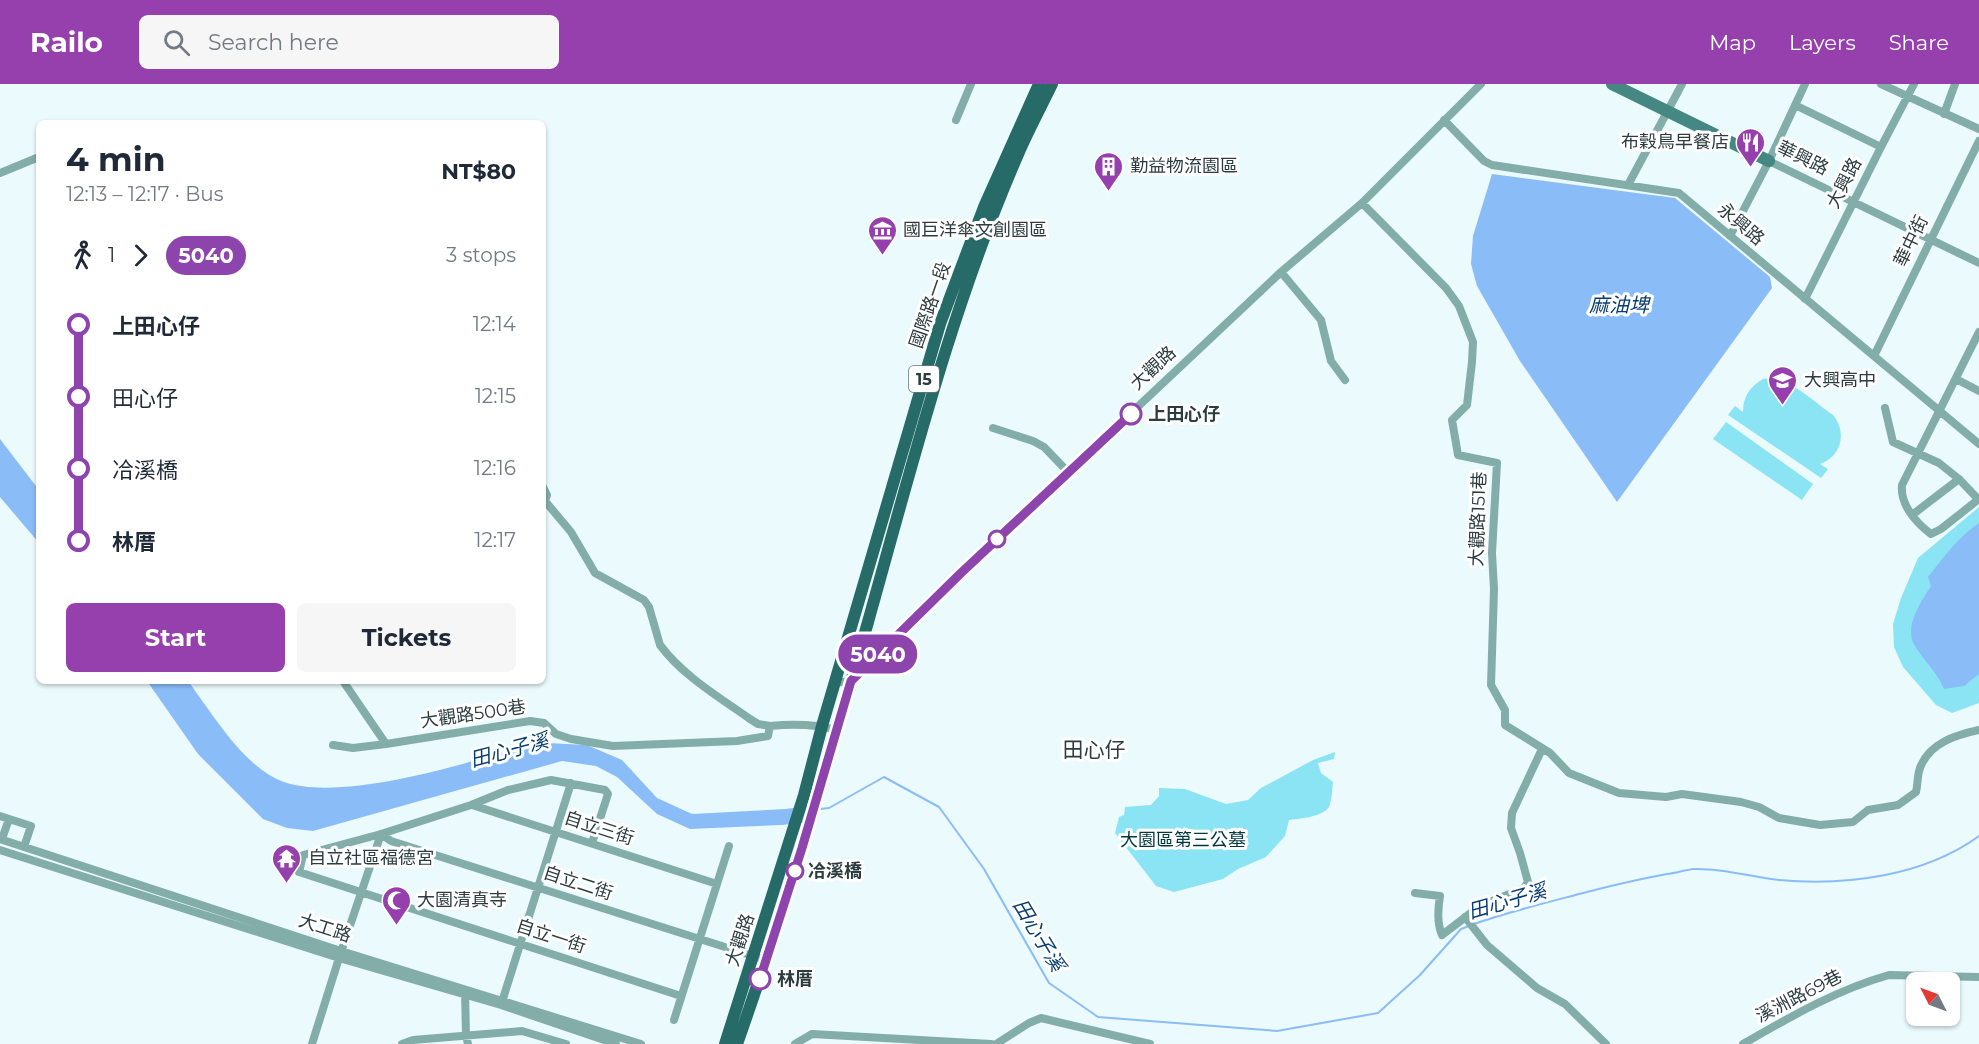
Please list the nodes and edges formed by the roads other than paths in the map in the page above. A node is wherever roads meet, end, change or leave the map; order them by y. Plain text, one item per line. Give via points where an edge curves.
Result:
1 (971, 84) edge
2 (1039, 84) edge
3 (1052, 84) edge
4 (1481, 84) edge
5 (1612, 84) edge
6 (1682, 84) edge
7 (1805, 84) edge
8 (1881, 84) edge
9 (1914, 84) edge
10 (1955, 84) edge
11 (1908, 97) junction
12 (1795, 105) junction
13 (1668, 111) junction
14 (1944, 114) junction
15 (956, 120) dead end
16 (1444, 120) junction
17 (1979, 129) edge
18 (1979, 141) edge
19 (1881, 147) junction
20 (36, 158) edge
21 (1769, 161) junction
22 (0, 173) edge
23 (1628, 185) junction
24 (1853, 202) junction
25 (1362, 203) junction
26 (1730, 236) junction
27 (1930, 239) junction
28 (1979, 263) edge
29 (1281, 272) junction
30 (1805, 298) junction
31 (1979, 333) edge
32 (1874, 356) junction
33 (1956, 379) junction
34 (1345, 380) dead end
35 (1979, 391) edge
36 (1885, 408) dead end
37 (1940, 411) junction
38 (919, 420) junction
39 (993, 428) dead end
40 (1979, 444) edge
41 (1919, 453) junction
42 (1069, 473) junction
43 (1959, 479) junction
44 (1979, 499) edge
45 (546, 502) edge
46 (1912, 515) junction
47 (851, 681) junction
48 (835, 683) junction
49 (345, 684) edge
50 (770, 726) junction
51 (822, 726) junction
52 (836, 730) junction
53 (1979, 730) edge
54 (386, 744) junction
55 (333, 745) dead end
56 (1542, 749) junction
57 (572, 783) junction
58 (471, 805) junction
59 (4, 818) edge
60 (556, 831) junction
61 (381, 834) junction
62 (1, 839) edge
63 (592, 843) junction
64 (729, 846) dead end
65 (24, 847) junction
66 (0, 850) edge
67 (717, 884) junction
68 (538, 888) junction
69 (361, 892) junction
70 (1415, 893) dead end
71 (1465, 917) junction
72 (699, 939) junction
73 (520, 944) junction
74 (340, 954) junction
75 (760, 958) junction
76 (1979, 977) edge
77 (465, 991) junction
78 (681, 996) junction
79 (502, 1002) junction
80 (674, 1020) dead end
81 (467, 1040) edge
82 (911, 1042) edge
83 (312, 1044) edge
84 (402, 1044) edge
85 (566, 1044) edge
86 (616, 1044) edge
87 (641, 1044) edge
88 (725, 1044) edge
89 (737, 1044) edge
90 (795, 1044) edge
91 (991, 1044) edge
92 (996, 1044) edge
93 (1150, 1044) edge
94 (1606, 1044) edge
95 (1743, 1044) edge

1 - 15 street
2 - 38 main road, 國際路一段 / 15 via 977,225 940,324
3 - 38 main road, 國際路一段 / 15 via 1019,152
4 - 16 street, 大觀路
5 - 13 street, 華興路
6 - 13 street
7 - 12 street
8 - 11 street
9 - 11 street, 大興路
10 - 14 street
11 - 14 street
11 - 19 street, 大興路
12 - 19 street
12 - 21 street
13 - 21 street, 華興路
13 - 23 street
14 - 17 street
16 - 23 street, 永興路 via 1492,165
16 - 25 street, 大觀路
18 - 27 street, 華中街
19 - 24 street, 大興路
20 - 22 street
21 - 24 street, 華興路
21 - 26 street
23 - 26 street, 永興路 via 1679,193
24 - 27 street, 華興路
24 - 30 street, 大興路
25 - 29 street, 大觀路
25 - 56 street, 大觀路151巷 via 1446,288 1459,306 1473,342 1467,405 1452,420 1458,455 1497,463 1491,686 1505,710 1505,725
26 - 30 street, 永興路
27 - 28 street, 華興路
27 - 32 street, 華中街
29 - 34 street via 1321,320 1331,361
29 - 42 street, 大觀路
30 - 32 street, 永興路
31 - 33 street
32 - 37 street, 永興路
33 - 35 street
33 - 37 street
36 - 41 street via 1893,442
37 - 40 street, 永興路
37 - 41 street
38 - 47 main road, 國際路一段 / 15
38 - 48 main road, 國際路一段 / 15
39 - 42 street via 1038,444
41 - 43 street
41 - 46 street via 1900,496
42 - 47 street, 大觀路
43 - 44 street
43 - 46 street
44 - 46 street via 1931,534
45 - 50 street, 大觀路500巷 via 571,532 595,573 644,600 660,645 689,675 750,719
47 - 48 street
47 - 52 main road, 大觀路 / 15
48 - 51 main road, 15
49 - 54 street
50 - 51 street, 大觀路500巷
50 - 54 street, 大觀路500巷 via 768,736 737,741 614,746 571,740 544,723 530,721
51 - 52 street, 大觀路500巷
51 - 75 main road, 大觀路 / 15
52 - 75 main road, 大觀路 / 15 via 802,848
53 - 56 street via 1954,735 1934,750 1923,761 1916,792 1910,798 1898,805 1868,810 1853,822 1833,825 1779,818 1742,802 1682,794 1666,797 1619,793 1569,773
54 - 55 street via 353,748
56 - 71 street via 1512,813 1511,828 1528,882 1524,888 1480,906
57 - 58 street via 551,780 508,790
57 - 60 street
57 - 63 street via 608,794
58 - 60 street, 自立三街
58 - 61 street
59 - 62 street
59 - 65 street via 31,826
60 - 63 street, 自立三街
60 - 68 street
61 - 68 street, 自立二街 via 391,841
61 - 69 street
61 - 69 street, 自立一街 via 303,855 299,873
62 - 65 street, 大工路
63 - 67 street, 自立三街
64 - 67 street
65 - 74 street, 大工路
66 - 74 street, 大工路
67 - 72 street
68 - 72 street, 自立二街
68 - 73 street
69 - 73 street, 自立一街
69 - 74 street
70 - 71 street via 1440,896 1442,935
71 - 94 street via 1487,945 1537,988 1565,1004
72 - 75 street, 自立二街
72 - 78 street
73 - 78 street, 自立一街
73 - 79 street
74 - 77 street, 大工路
74 - 83 street
75 - 88 main road, 大觀路 / 15
75 - 89 main road, 大觀路 / 15
76 - 95 street, 溪洲路69巷 via 1877,978 1823,999
77 - 79 street, 大工路
77 - 81 street
78 - 80 street
79 - 86 street, 大工路
79 - 87 street, 大工路
81 - 84 street via 413,1040
81 - 85 street via 522,1031
82 - 90 street via 812,1034
82 - 91 street
92 - 93 street via 1041,1018

